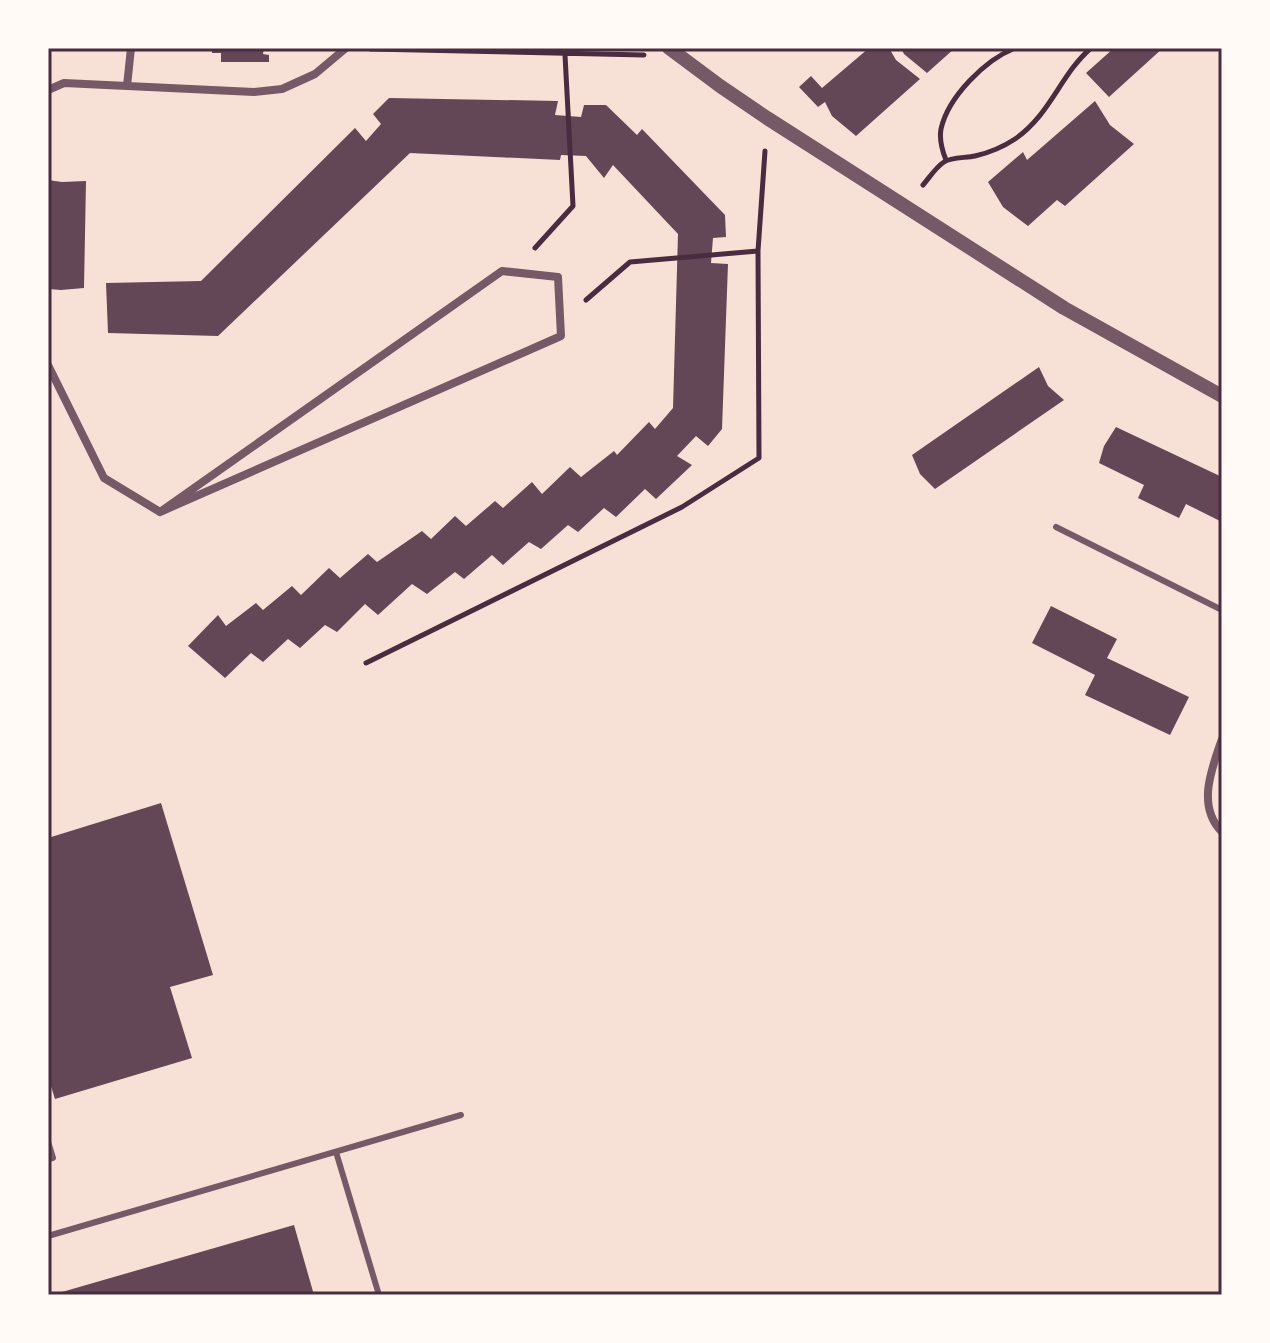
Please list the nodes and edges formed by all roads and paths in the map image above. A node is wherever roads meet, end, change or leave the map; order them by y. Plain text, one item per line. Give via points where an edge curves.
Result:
1 (131, 48) edge
2 (346, 48) edge
3 (1015, 48) edge
4 (1091, 48) edge
5 (674, 52) edge
6 (565, 55) junction
7 (127, 86) junction
8 (48, 90) edge
9 (767, 118) junction
10 (946, 160) junction
11 (904, 206) junction
12 (758, 251) junction
13 (513, 272) junction
14 (560, 322) junction
15 (48, 365) edge
16 (1222, 396) edge
17 (160, 512) junction
18 (1056, 527) dead end
19 (1222, 610) edge
20 (366, 663) dead end
21 (1222, 739) edge
22 (1222, 832) edge
23 (461, 1115) dead end
24 (48, 1142) edge
25 (336, 1152) junction
26 (50, 1159) edge
27 (48, 1236) edge
28 (379, 1295) edge

1 - 7 street
2 - 6 path
2 - 7 street via 315,74 282,89
3 - 10 path via 977,75 952,103 941,131
4 - 10 path via 1044,113 1014,140 977,156
5 - 6 path
5 - 9 street
6 - 13 path via 573,206
7 - 8 street via 64,83
9 - 11 street
9 - 12 path
10 - 11 path
11 - 16 street via 1064,308
12 - 14 path via 630,262
12 - 20 path via 759,458 682,507
13 - 14 street via 558,277
13 - 17 street via 502,271
14 - 17 street via 561,336
15 - 17 street via 104,478
18 - 19 lane
21 - 22 street via 1208,789 1209,807
23 - 25 lane
24 - 26 lane
25 - 27 lane
25 - 28 lane

